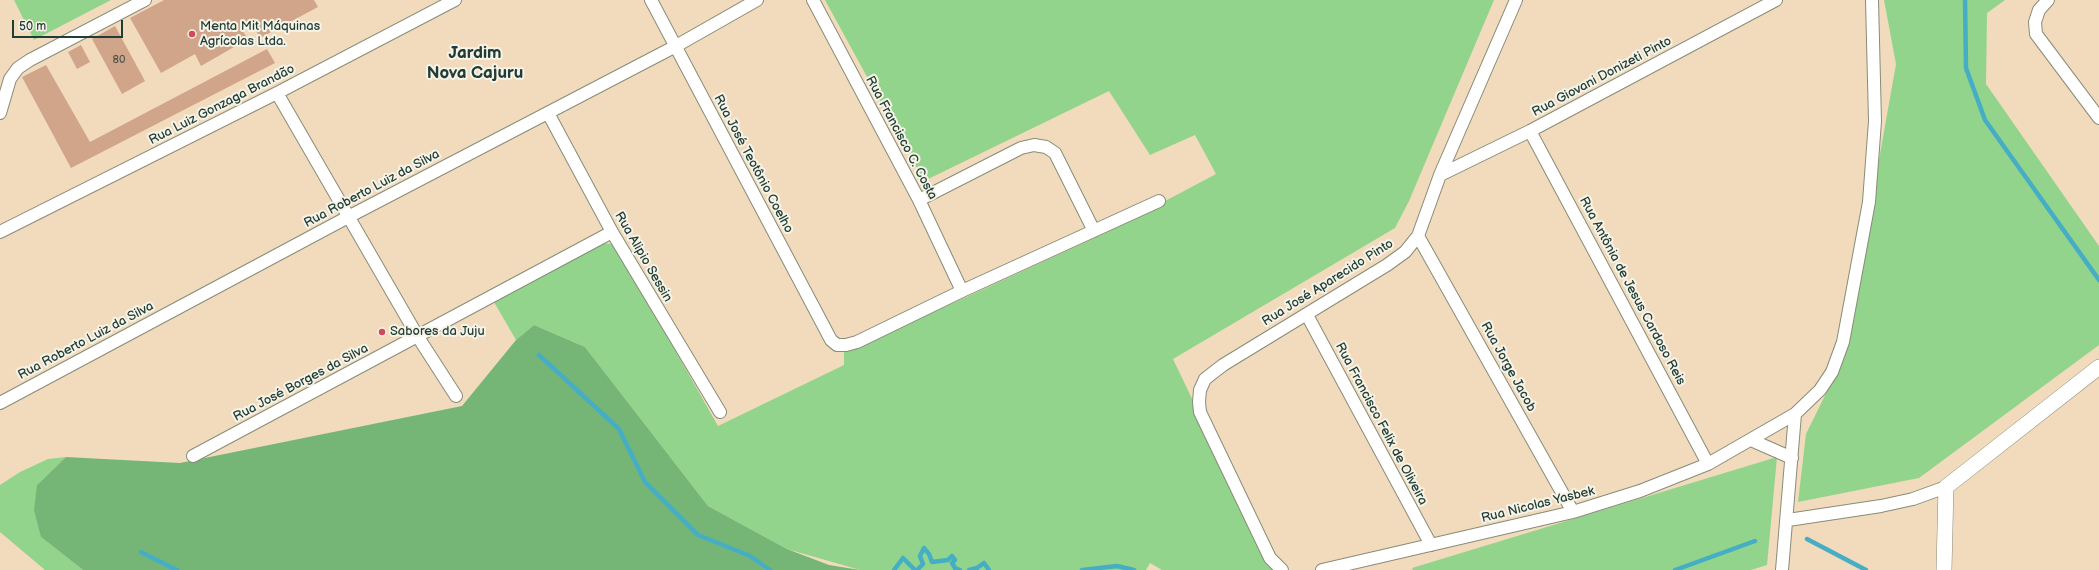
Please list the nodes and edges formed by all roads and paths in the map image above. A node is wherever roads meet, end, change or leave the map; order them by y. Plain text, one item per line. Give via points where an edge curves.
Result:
1 (145, 0) edge
2 (455, 0) edge
3 (651, 0) edge
4 (757, 0) edge
5 (813, 0) edge
6 (1516, 0) edge
7 (1776, 0) edge
8 (1872, 0) edge
9 (2048, 0) edge
10 (676, 46) junction
11 (277, 93) junction
12 (0, 113) edge
13 (548, 113) junction
14 (2099, 118) edge
15 (1530, 132) junction
16 (1440, 176) junction
17 (919, 200) junction
18 (1159, 201) dead end
19 (350, 216) junction
20 (1094, 231) junction
21 (0, 232) edge
22 (612, 232) junction
23 (1418, 236) junction
24 (962, 290) junction
25 (1307, 315) junction
26 (418, 336) junction
27 (2099, 367) edge
28 (456, 396) dead end
29 (0, 403) edge
30 (720, 412) dead end
31 (1795, 414) junction
32 (1751, 440) junction
33 (193, 456) dead end
34 (1792, 458) junction
35 (1708, 464) junction
36 (1946, 488) junction
37 (1573, 512) junction
38 (1788, 520) junction
39 (1431, 545) junction
40 (1282, 570) edge
41 (1322, 570) edge
42 (1782, 570) edge
43 (1944, 570) edge

1 - 12 street via 18,68 10,79
2 - 11 street, Rua Luiz Gonzaga Brandão
3 - 10 street, Rua José Teotônio Coelho
4 - 10 street, Rua Roberto Luiz da Silva
5 - 17 street, Rua Francisco C. Costa
6 - 16 street, Rua José Aparecido Pinto
7 - 15 street, Rua Giovani Donizeti Pinto
8 - 31 street, Rua Nicolas Yasbek via 1875,121 1870,202 1843,342 1832,372 1820,390
9 - 14 street via 2039,10 2035,22 2036,34
10 - 13 street, Rua Roberto Luiz da Silva
10 - 24 street, Rua José Teotônio Coelho via 830,340 837,345 857,342
11 - 19 street
11 - 21 street, Rua Luiz Gonzaga Brandão
13 - 19 street, Rua Roberto Luiz da Silva
13 - 22 street, Rua Alipio Sessin
15 - 16 street, Rua Giovani Donizeti Pinto
15 - 35 street, Rua Antônia de Jesus Cardoso Reis
16 - 23 street, Rua José Aparecido Pinto
17 - 20 street via 1021,148 1034,145 1046,147 1055,153
17 - 24 street, Rua Francisco C. Costa
18 - 20 street
19 - 26 street
19 - 29 street, Rua Roberto Luiz da Silva
20 - 24 street
22 - 26 street, Rua José Borges da Silva
22 - 30 street, Rua Alipio Sessin
23 - 25 street, Rua José Aparecido Pinto via 1405,252 1387,265
23 - 37 street, Rua Jorge Jacob
25 - 39 street, Rua Francisco Felix de Oliveira
25 - 40 street, Rua José Aparecido Pinto via 1223,365 1205,379 1200,390 1200,412 1270,558
26 - 28 street
26 - 33 street, Rua José Borges da Silva
27 - 36 street
31 - 32 street, Rua Nicolas Yasbek
31 - 34 street
32 - 34 street
32 - 35 street, Rua Nicolas Yasbek
34 - 38 street
35 - 37 street, Rua Nicolas Yasbek via 1640,491
36 - 38 street via 1881,506
36 - 43 street
37 - 39 street, Rua Nicolas Yasbek
38 - 42 street
39 - 41 street, Rua Nicolas Yasbek

